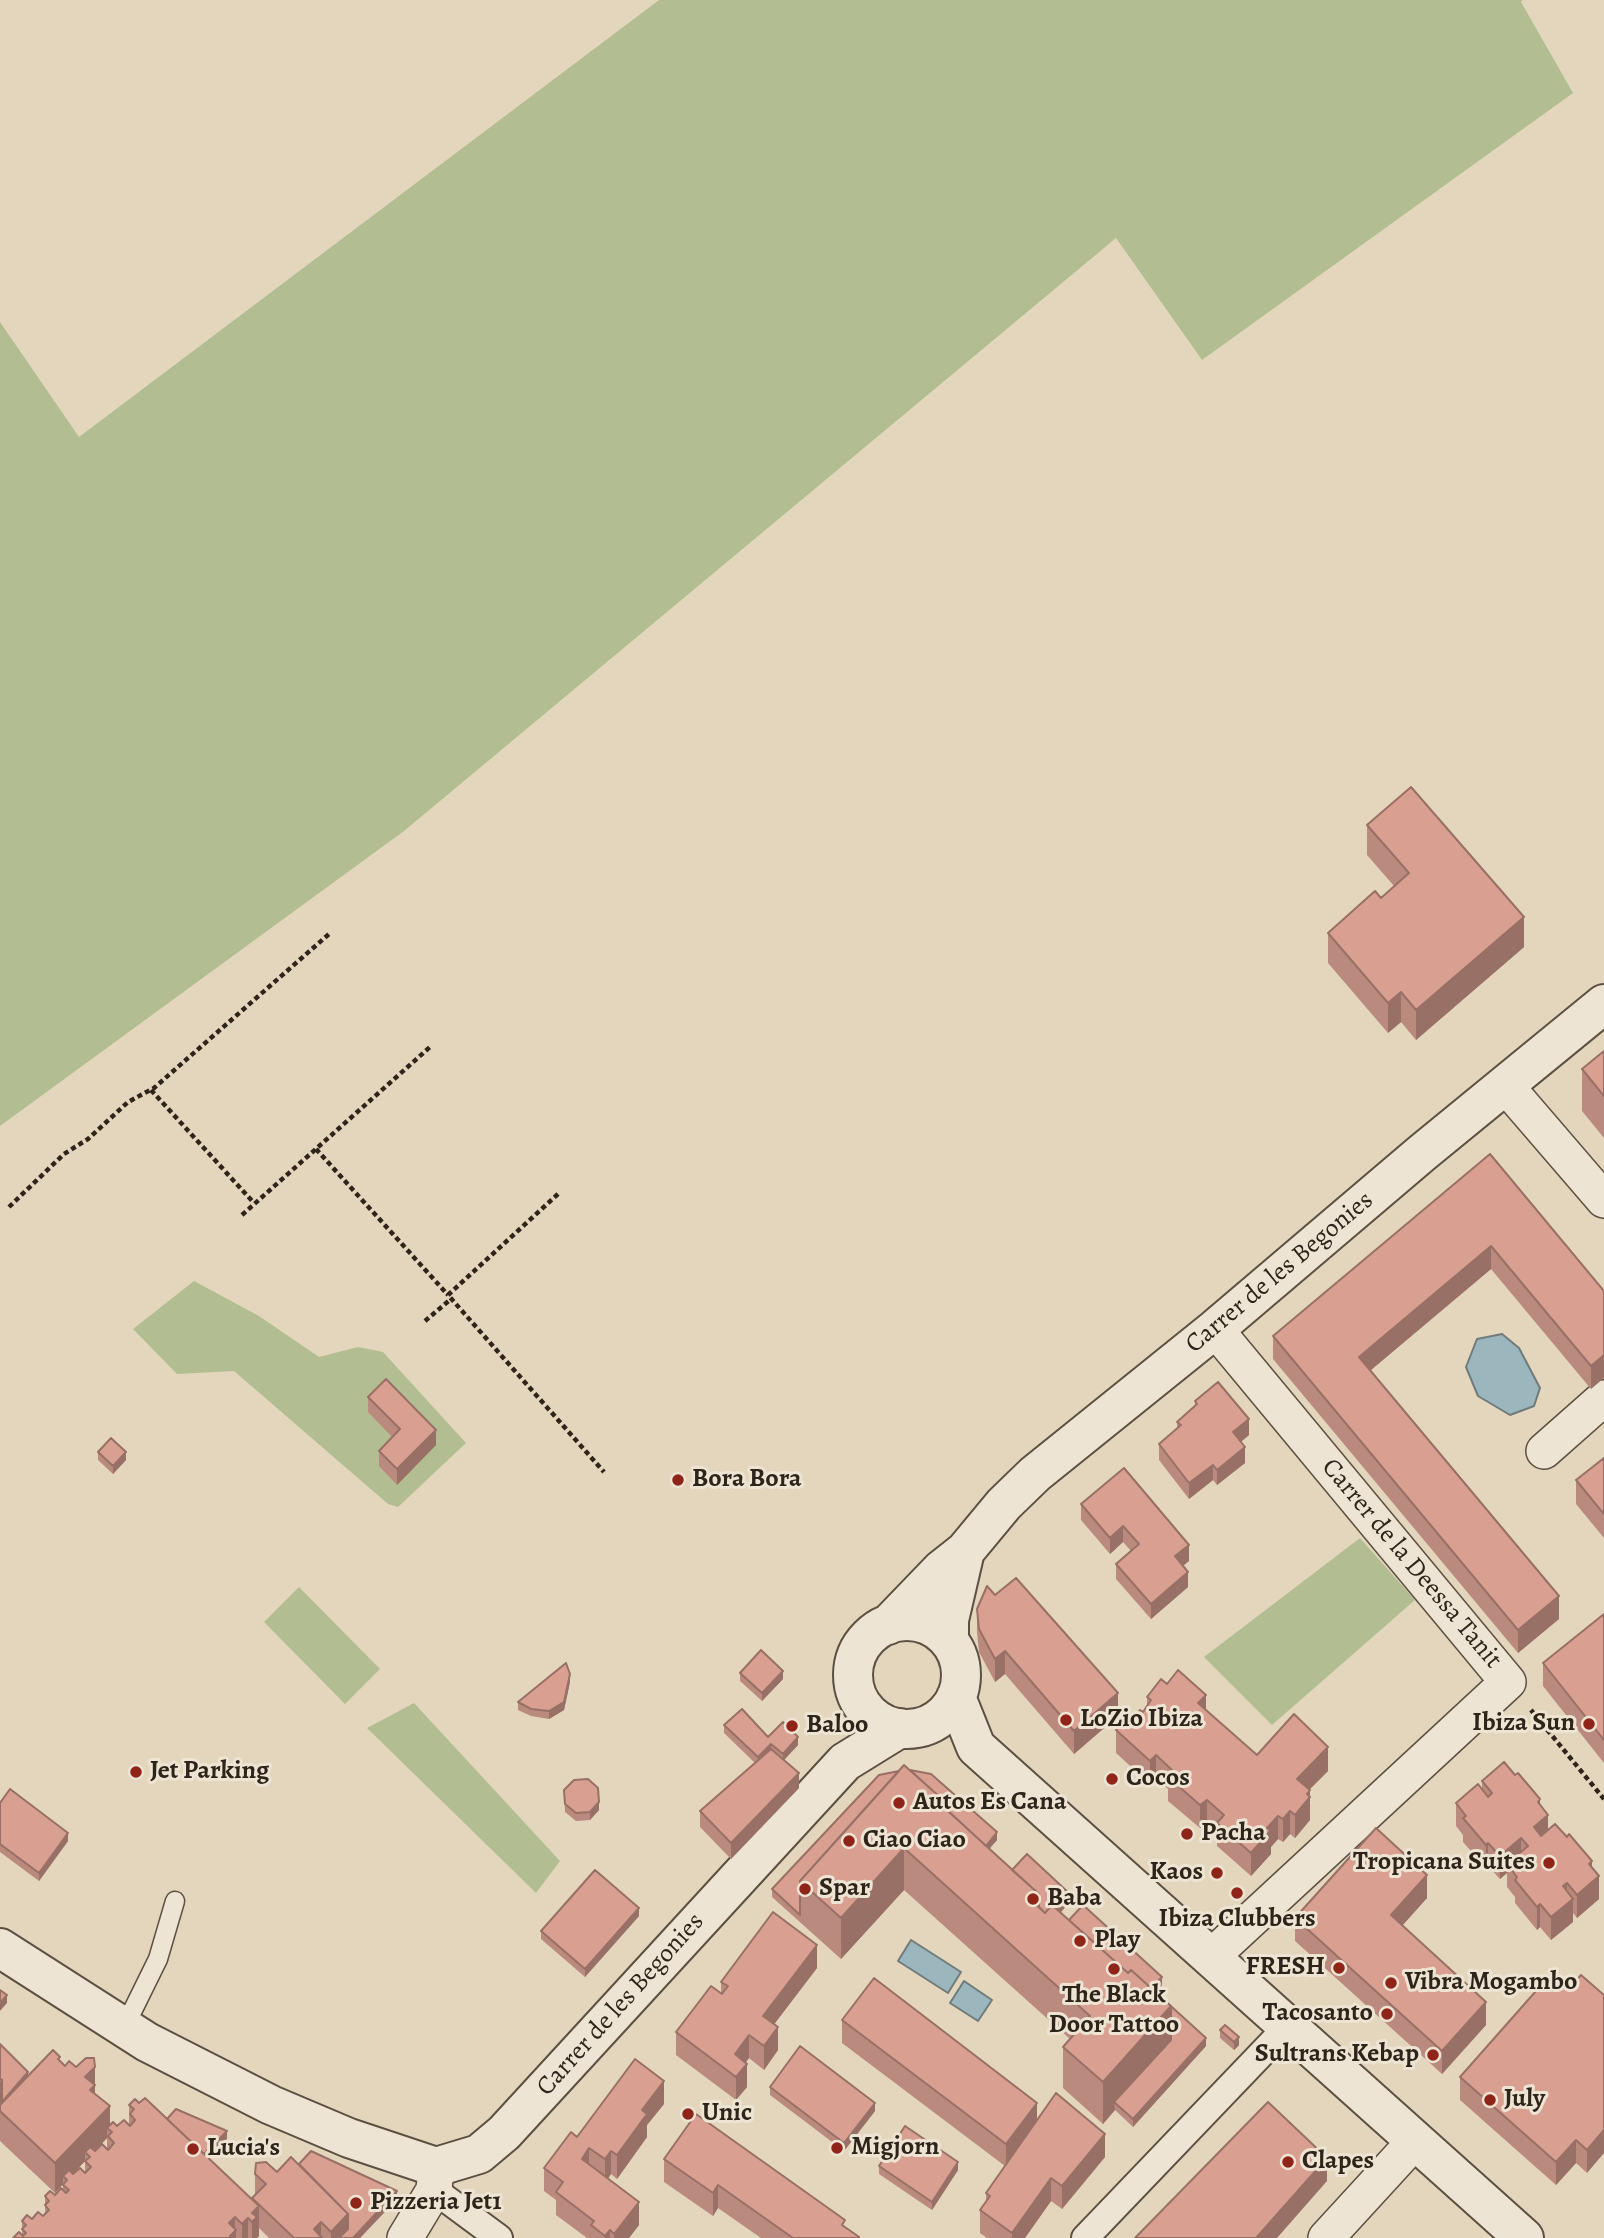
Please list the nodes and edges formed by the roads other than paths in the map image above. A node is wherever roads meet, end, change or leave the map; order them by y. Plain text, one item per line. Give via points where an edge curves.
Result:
1 (1604, 1004) edge
2 (1505, 1085) junction
3 (1604, 1200) edge
4 (1215, 1329) junction
5 (1604, 1398) edge
6 (1544, 1451) dead end
7 (965, 1551) junction
8 (888, 1625) junction
9 (949, 1641) junction
10 (956, 1697) junction
11 (860, 1701) junction
12 (904, 1729) junction
13 (976, 1746) junction
14 (845, 1762) junction
15 (175, 1901) dead end
16 (0, 1948) edge
17 (1210, 1957) junction
18 (1288, 2026) junction
19 (124, 2028) junction
20 (1415, 2141) junction
21 (435, 2178) junction
22 (405, 2238) edge
23 (499, 2238) edge
24 (1085, 2238) edge
25 (1326, 2238) edge
26 (1524, 2238) edge

1 - 2 street, Carrer de les Begonies
2 - 3 street
2 - 4 street, Carrer de les Begonies
4 - 7 street, Carrer de les Begonies via 1035,1474
4 - 17 street, Carrer de la Deessa Tanit via 1508,1682 1433,1742
5 - 6 street
7 - 8 street, Carrer de les Begonies
7 - 9 street via 949,1620
8 - 9 street via 921,1623
8 - 11 street via 873,1633 858,1653 854,1677
9 - 10 street via 961,1672
10 - 12 street via 940,1717
10 - 13 street
11 - 12 street via 877,1719
11 - 14 street via 858,1724
12 - 13 street
12 - 14 street
13 - 17 street
14 - 21 street, Carrer de les Begonies via 505,2133 479,2154
15 - 19 lane via 158,1959
16 - 19 street
17 - 18 street
18 - 20 street
18 - 24 street
19 - 21 street via 271,2105
20 - 25 street
20 - 26 street
21 - 22 street
21 - 23 street

